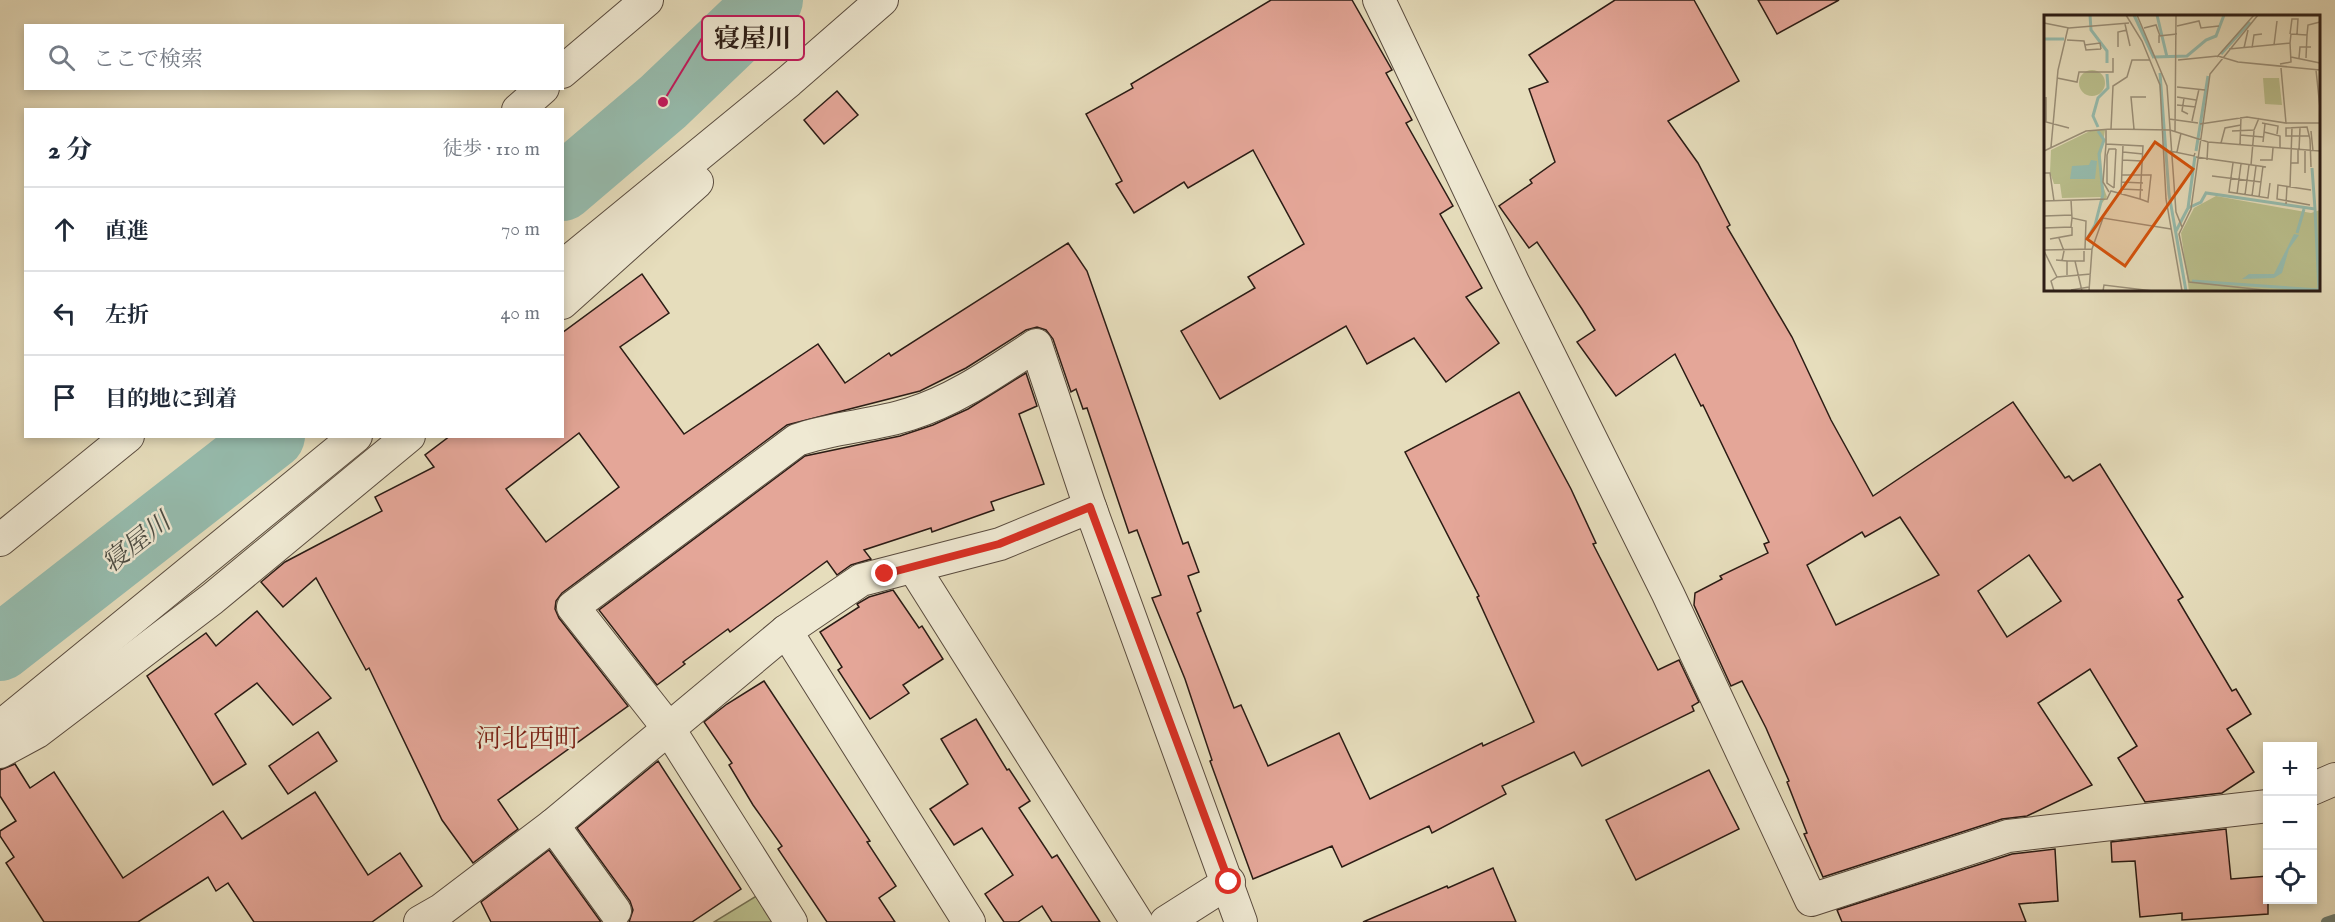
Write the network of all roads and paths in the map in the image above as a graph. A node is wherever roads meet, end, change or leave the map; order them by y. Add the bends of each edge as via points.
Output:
1 (647, 0) edge
2 (882, 0) edge
3 (1379, 0) edge
4 (564, 70) edge
5 (541, 90) edge
6 (520, 108) edge
7 (741, 120) junction
8 (564, 265) edge
9 (564, 301) edge
10 (126, 438) edge
11 (354, 438) edge
12 (407, 438) edge
13 (1092, 513) junction
14 (0, 540) edge
15 (914, 567) junction
16 (786, 631) junction
17 (0, 727) edge
18 (669, 729) junction
19 (0, 752) edge
20 (2335, 779) edge
21 (2317, 787) edge
22 (2263, 807) edge
23 (554, 825) junction
24 (1229, 882) junction
25 (615, 911) dead end
26 (436, 918) edge
27 (791, 922) edge
28 (969, 922) edge
29 (1137, 922) edge
30 (1166, 922) edge
31 (1241, 922) edge

1 - 4 street
2 - 7 street
3 - 22 street via 1668,594 1811,900 2008,837
5 - 6 street
7 - 8 street
7 - 9 street via 697,182
10 - 14 street
11 - 17 street
12 - 19 street via 212,599 37,732
13 - 15 street via 1090,507 999,544
13 - 18 street via 1036,345 934,406 797,440 573,607
13 - 24 street
15 - 16 street via 861,580
15 - 29 street
16 - 18 street
16 - 28 street
18 - 23 street
18 - 27 street
20 - 21 street
23 - 25 street
23 - 26 street
24 - 30 street
24 - 31 street

